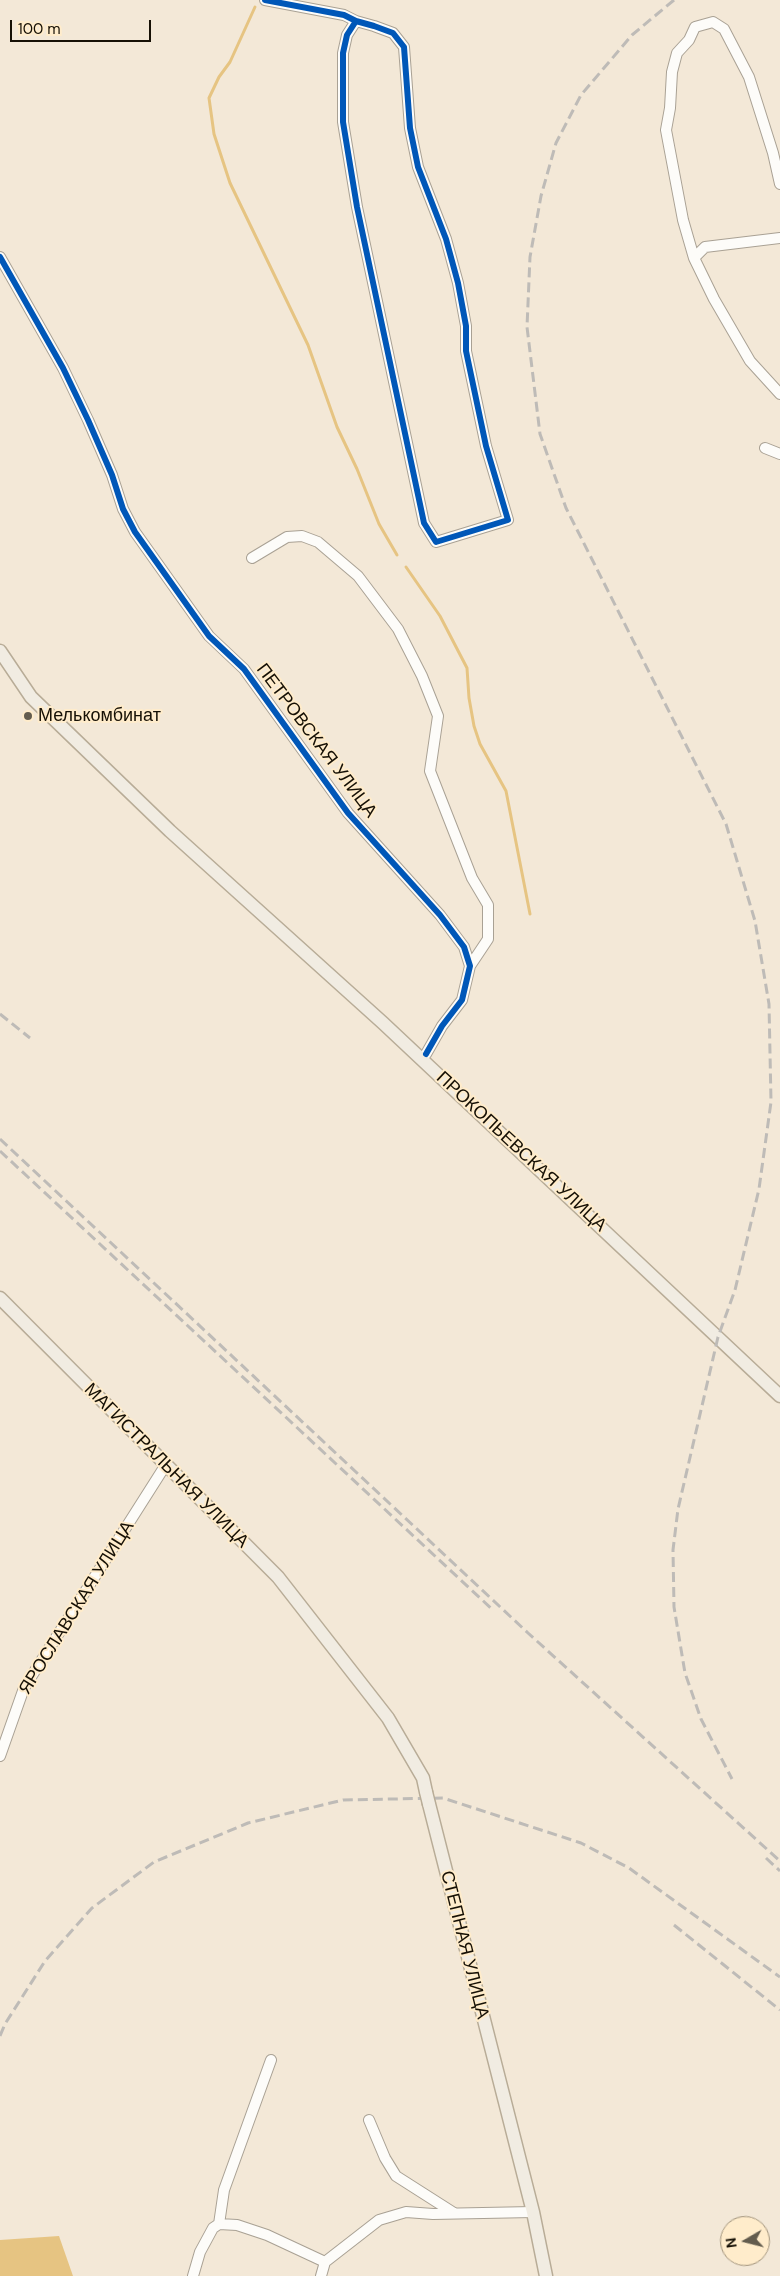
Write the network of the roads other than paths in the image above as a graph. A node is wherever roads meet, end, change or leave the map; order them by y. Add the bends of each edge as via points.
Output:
1 (265, 0) edge
2 (356, 21) junction
3 (780, 184) edge
4 (780, 238) edge
5 (0, 257) edge
6 (694, 258) junction
7 (780, 394) edge
8 (765, 448) dead end
9 (780, 454) edge
10 (252, 558) dead end
11 (0, 651) edge
12 (470, 966) junction
13 (426, 1054) dead end
14 (0, 1298) edge
15 (780, 1396) edge
16 (165, 1466) junction
17 (326, 1639) joint
18 (0, 1756) edge
19 (271, 2060) dead end
20 (369, 2120) dead end
21 (533, 2212) junction
22 (455, 2214) junction
23 (219, 2224) junction
24 (325, 2262) junction
25 (192, 2276) edge
26 (321, 2276) edge
27 (546, 2276) edge

1 - 2 street via 344,15
2 - 2 street via 394,33 404,48 410,128 418,167 446,239 458,283 466,326 466,351 486,446 508,520 436,542 424,523 357,207 343,122 344,53 347,35
3 - 6 street via 774,153 749,77 724,30 713,22 695,27 677,53 666,130 683,220
4 - 6 street via 705,247
5 - 12 street, ПЕТРОВСКАЯ УЛИЦА via 63,368 134,532 209,636 244,670 348,813 440,915 464,947
6 - 7 street via 750,361
8 - 9 street
10 - 12 street via 287,536 302,536 318,542 358,576 398,629 438,716 430,771 472,878 488,905 488,939
11 - 15 main road, ПРОКОПЬЕВСКАЯ УЛИЦА via 31,697 170,831 383,1023
12 - 13 street via 462,1000
14 - 16 main road, МАГИСТРАЛЬНАЯ УЛИЦА
16 - 17 main road, МАГИСТРАЛЬНАЯ УЛИЦА via 278,1577
16 - 18 street, ЯРОСЛАВСКАЯ УЛИЦА via 24,1688
17 - 21 main road, СТЕПНАЯ УЛИЦА via 388,1718 423,1778
19 - 23 street via 224,2190
20 - 22 street via 396,2176
21 - 22 street
21 - 27 main road, СТЕПНАЯ УЛИЦА
22 - 24 street via 406,2212 379,2220
23 - 24 street via 237,2225 267,2234
23 - 25 street via 212,2228
24 - 26 street

